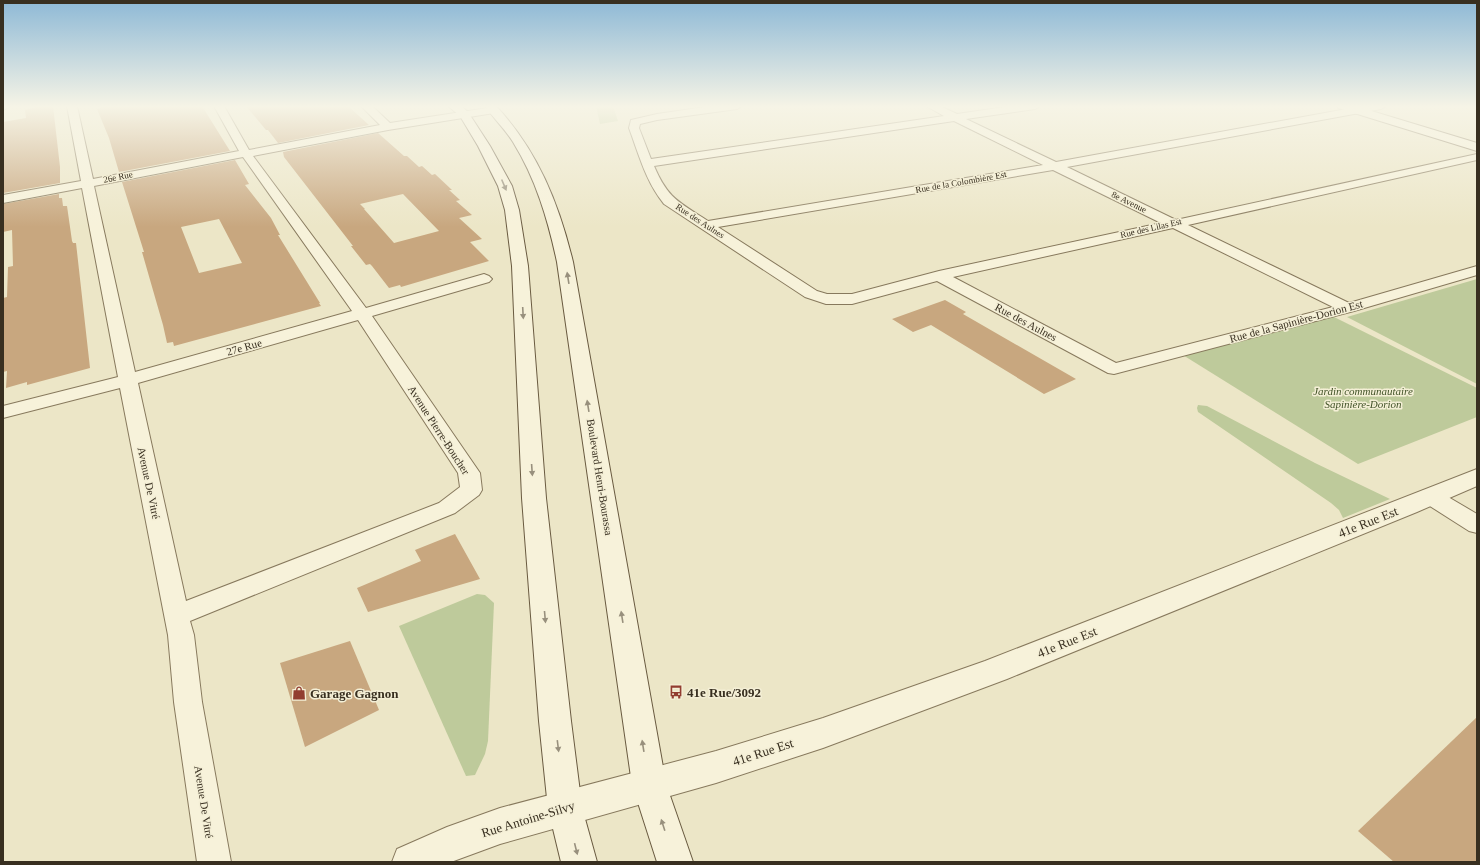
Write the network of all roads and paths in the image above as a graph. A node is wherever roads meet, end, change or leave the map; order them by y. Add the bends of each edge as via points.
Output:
1 (80, 146) edge
2 (242, 146) edge
3 (286, 146) edge
4 (484, 146) edge
5 (523, 146) edge
6 (641, 146) edge
7 (761, 146) edge
8 (1014, 146) edge
9 (1163, 146) edge
10 (246, 154) junction
11 (1477, 157) edge
12 (648, 163) junction
13 (1055, 166) junction
14 (87, 183) junction
15 (3, 199) edge
16 (1173, 223) junction
17 (706, 225) junction
18 (1477, 270) edge
19 (939, 276) junction
20 (484, 279) dead end
21 (826, 299) joint
22 (1348, 308) junction
23 (362, 314) junction
24 (1114, 369) joint
25 (128, 380) junction
26 (3, 412) edge
27 (1477, 477) edge
28 (1430, 496) junction
29 (1477, 525) edge
30 (176, 616) junction
31 (649, 784) junction
32 (565, 808) junction
33 (214, 862) edge
34 (410, 862) edge
35 (579, 862) edge
36 (675, 862) edge

1 - 14 street, Avenue De Vitré
2 - 10 street, Avenue Pierre-Boucher
3 - 10 street, 26e Rue
4 -> 32 main road via 504,186 512,210 518,243 534,498
31 -> 5 main road, Boulevard Henri-Bourassa via 565,262 552,209
6 - 12 street, Rue des Aulnes
7 - 12 street
8 - 13 street, 8e Avenue
9 - 13 street, Rue de la Colombière Est
10 - 14 street, 26e Rue
10 - 23 street, Avenue Pierre-Boucher
11 - 16 street, Rue des Lilas Est
12 - 17 street, Rue des Aulnes via 663,195
13 - 16 street, 8e Avenue
13 - 17 street, Rue de la Colombière Est
14 - 15 street, 26e Rue
14 - 25 street, Avenue De Vitré
16 - 19 street, Rue des Lilas Est
16 - 22 street, 8e Avenue
17 - 21 street, Rue des Aulnes via 811,294
18 - 22 street, Rue de la Sapinière-Dorion Est
19 - 21 street, Rue des Lilas Est via 852,299
19 - 24 street, Rue des Aulnes
20 - 23 street, 27e Rue
22 - 24 street, Rue de la Sapinière-Dorion Est
23 - 25 street, 27e Rue
23 - 30 street, Avenue Pierre-Boucher via 469,473 471,490 447,508
25 - 26 street, 27e Rue
25 - 30 street, Avenue De Vitré
27 - 28 main road, 41e Rue Est
28 - 29 street
28 - 31 main road, 41e Rue Est via 996,670 823,732 716,767
30 - 33 street, Avenue De Vitré via 181,635 188,702
31 - 32 main road, Rue Antoine-Silvy
36 -> 31 main road, Boulevard Henri-Bourassa
32 - 34 main road, Rue Antoine-Silvy via 500,826 447,845
32 -> 35 main road

